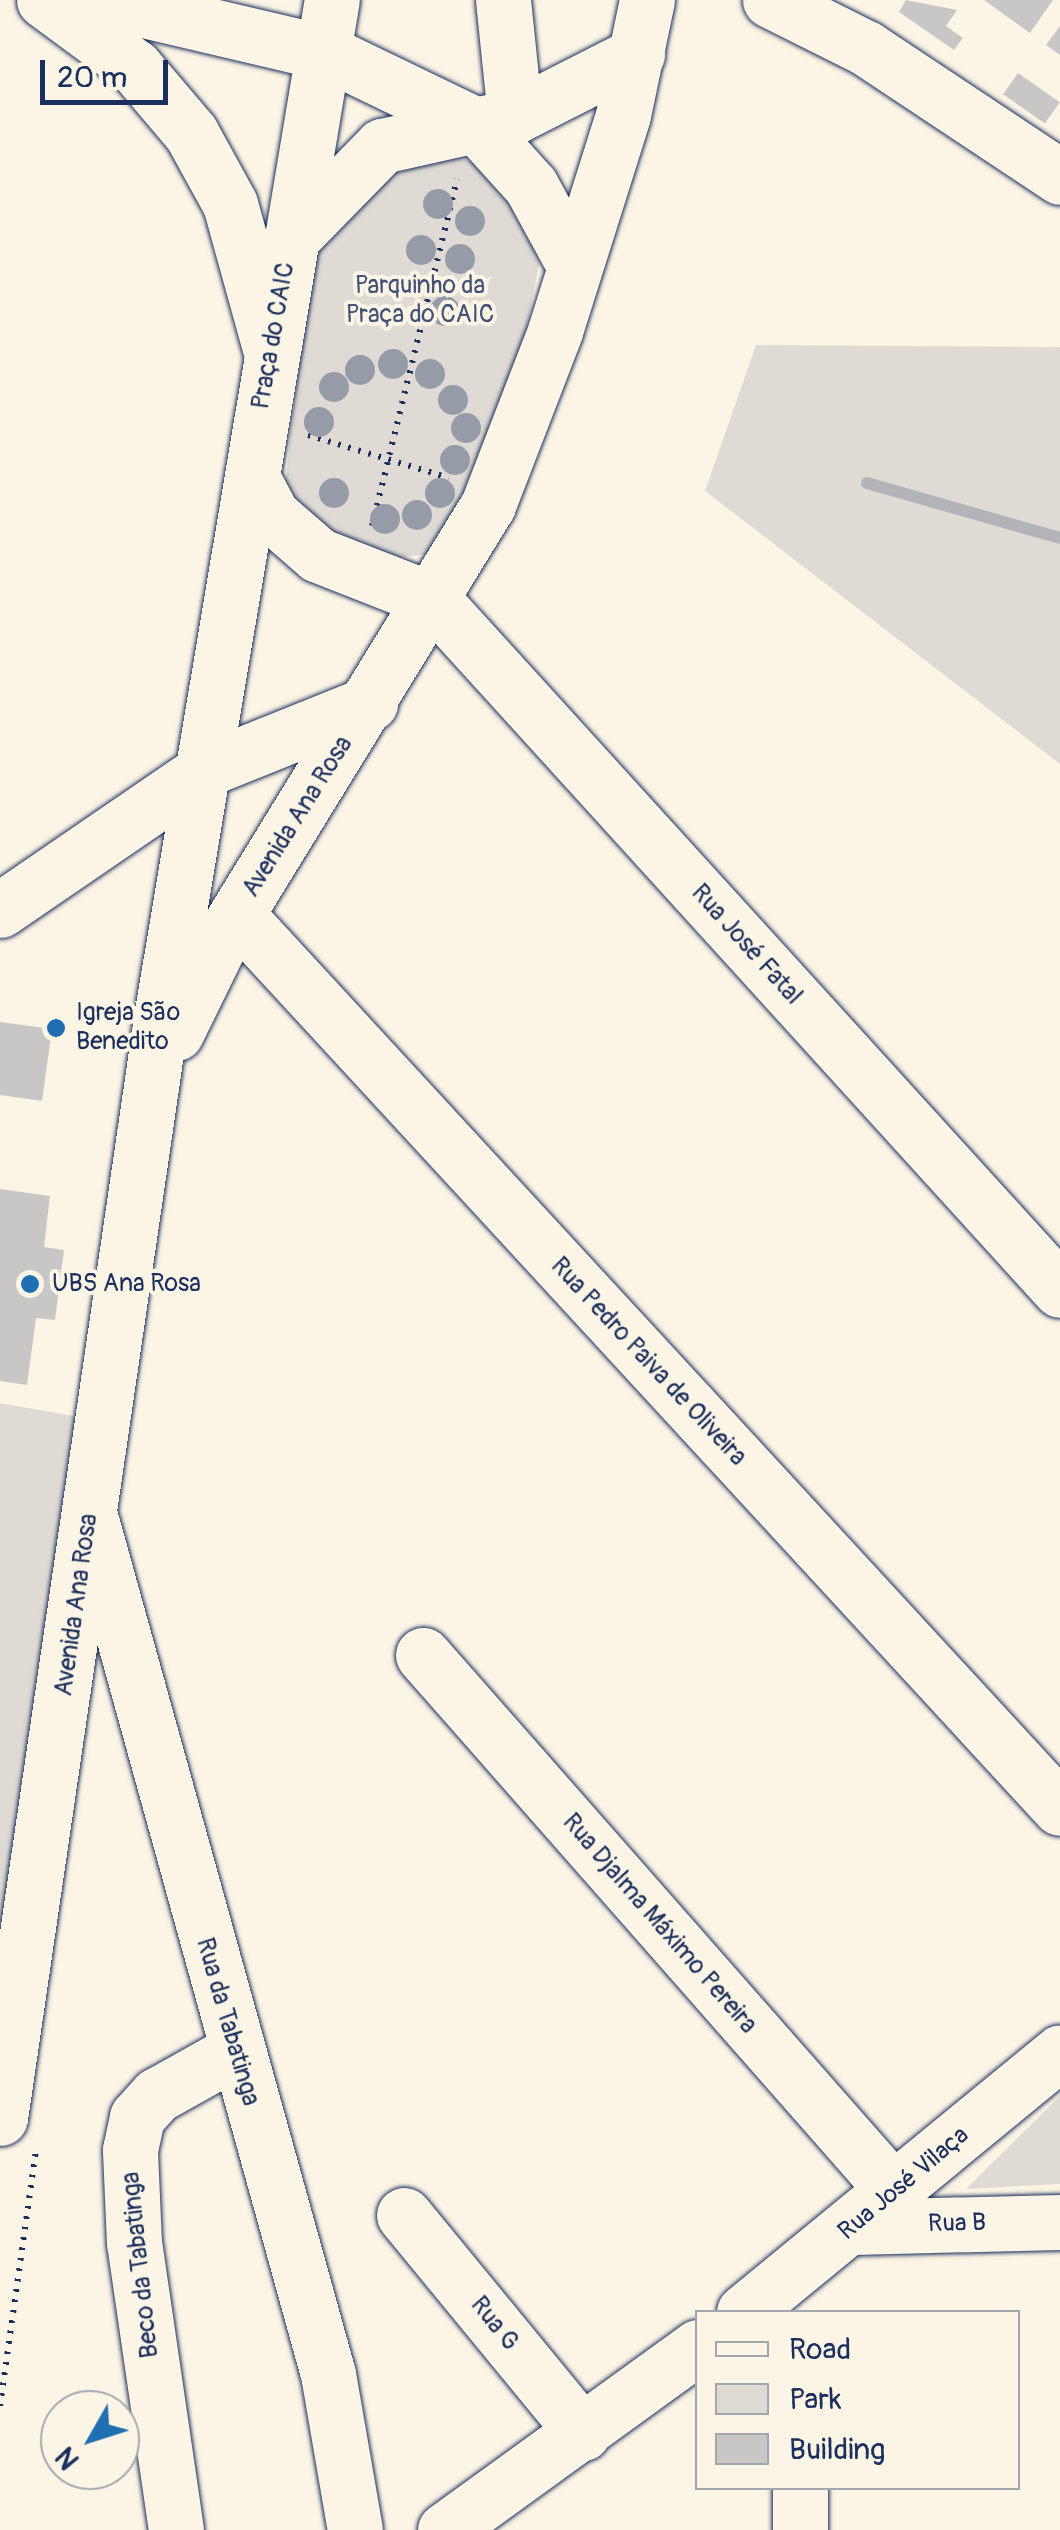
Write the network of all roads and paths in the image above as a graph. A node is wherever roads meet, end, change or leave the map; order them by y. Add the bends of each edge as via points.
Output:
1 (44, 0) edge
2 (100, 0) edge
3 (332, 0) edge
4 (502, 0) edge
5 (647, 0) edge
6 (770, 0) edge
7 (161, 7) edge
8 (328, 53) junction
9 (637, 54) junction
10 (496, 121) junction
11 (1060, 177) edge
12 (292, 238) junction
13 (574, 265) junction
14 (271, 352) junction
15 (291, 430) dead end
16 (388, 459) junction
17 (254, 481) junction
18 (493, 492) junction
19 (359, 575) junction
20 (433, 600) junction
21 (370, 703) junction
22 (206, 769) junction
23 (0, 910) edge
24 (237, 915) junction
25 (150, 1091) junction
26 (1060, 1290) edge
27 (90, 1516) junction
28 (423, 1654) dead end
29 (1060, 1808) edge
30 (234, 2052) junction
31 (1060, 2052) edge
32 (0, 2118) edge
33 (896, 2194) junction
34 (404, 2216) dead end
35 (1060, 2222) edge
36 (853, 2226) junction
37 (800, 2292) edge
38 (750, 2310) edge
39 (695, 2349) edge
40 (583, 2432) junction
41 (800, 2490) edge
42 (176, 2530) edge
43 (355, 2530) edge
44 (446, 2530) edge
45 (800, 2530) edge

1 - 14 street via 135,67 191,134 230,204
2 - 7 street
3 - 8 street
4 - 10 street
5 - 9 street
6 - 11 street via 866,48
7 - 8 street
8 - 10 street
8 - 12 street
9 - 10 street, Praça do CAIC
9 - 13 street
10 - 12 street, Praça do CAIC via 382,146
10 - 13 street
10 - 16 path
12 - 14 street, Praça do CAIC
13 - 18 street
14 - 17 street, Praça do CAIC
15 - 16 path
16 - 18 path
16 - 19 path
17 - 19 street via 296,539
17 - 22 street, Avenida Ana Rosa
18 - 20 street, Avenida Ana Rosa
19 - 20 street
20 - 21 street, Avenida Ana Rosa
20 - 26 street, Rua José Fatal
21 - 22 street
21 - 24 street, Avenida Ana Rosa
22 - 23 street
22 - 25 street, Avenida Ana Rosa
24 - 25 street, Avenida Ana Rosa
24 - 29 street, Rua Pedro Paiva de Oliveira
25 - 27 street, Avenida Ana Rosa
27 - 30 street, Rua da Tabatinga
27 - 32 street, Avenida Ana Rosa
28 - 33 street, Rua Djalma Máximo Pereira
30 - 42 street, Beco da Tabatinga via 157,2095 137,2117 130,2150 134,2243
30 - 43 street, Rua da Tabatinga via 328,2374
31 - 33 street, Rua José Vilaça
33 - 36 street, Rua José Vilaça
34 - 40 street, Rua G
35 - 36 street, Rua B
36 - 37 street, Rua José Vilaça
37 - 38 street, Rua José Vilaça
39 - 40 street
40 - 44 street
41 - 45 street

